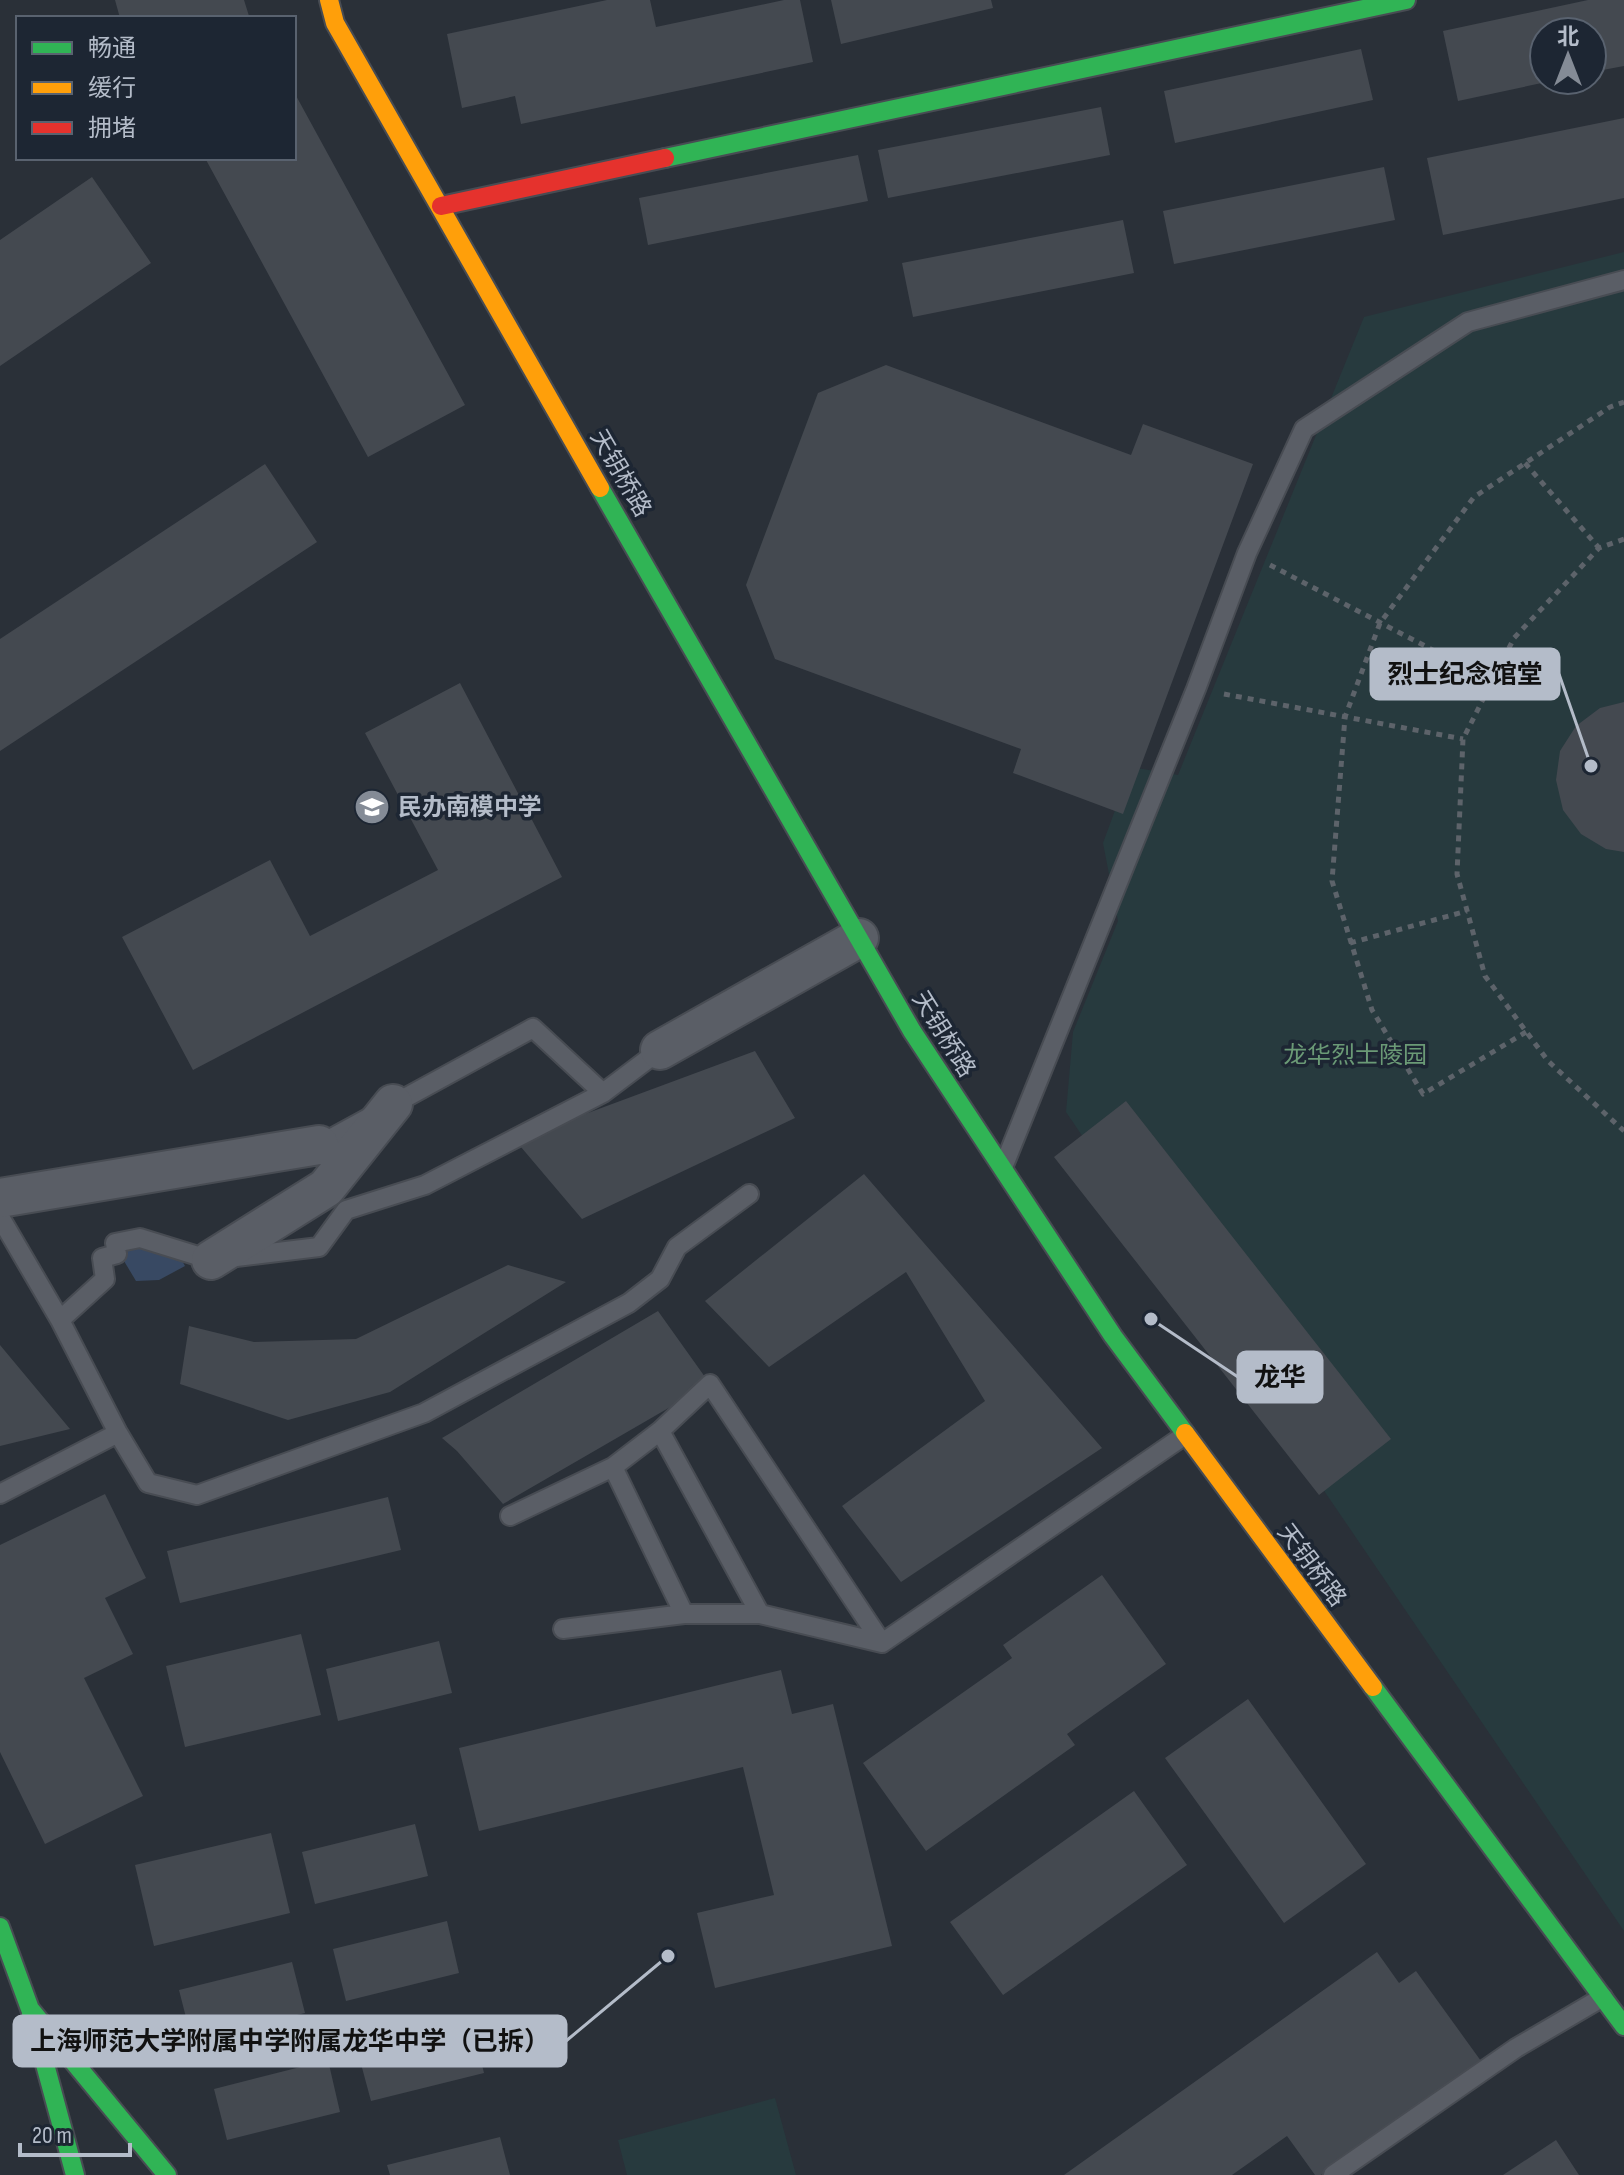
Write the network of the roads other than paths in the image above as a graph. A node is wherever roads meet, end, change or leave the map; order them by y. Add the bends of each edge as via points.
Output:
1 (329, 0) edge
2 (1406, 0) edge
3 (441, 206) junction
4 (1624, 280) edge
5 (859, 938) junction
6 (660, 1050) joint
7 (603, 1093) junction
8 (393, 1104) junction
9 (319, 1145) joint
10 (1003, 1168) junction
11 (749, 1194) dead end
12 (0, 1198) edge
13 (0, 1217) edge
14 (211, 1260) junction
15 (60, 1320) junction
16 (660, 1431) junction
17 (118, 1433) junction
18 (1185, 1435) junction
19 (613, 1467) junction
20 (0, 1494) edge
21 (510, 1516) dead end
22 (684, 1614) junction
23 (760, 1614) junction
24 (563, 1629) dead end
25 (882, 1643) junction
26 (0, 1927) edge
27 (1603, 1997) junction
28 (30, 2009) junction
29 (1624, 2026) edge
30 (75, 2175) edge
31 (167, 2175) edge
32 (1333, 2175) edge

1 - 3 street, 天钥桥路 via 335,23
2 - 3 street
3 - 5 street, 天钥桥路
4 - 10 lane via 1468,322 1304,429 1247,553
5 - 6 street
5 - 10 street, 天钥桥路 via 912,1031
6 - 7 lane
7 - 8 lane via 533,1028
7 - 14 lane via 425,1185 346,1210 319,1247
8 - 9 lane
8 - 14 street via 326,1188
9 - 12 street
10 - 18 street, 天钥桥路
11 - 17 lane via 677,1247 660,1279 629,1303 424,1413 197,1495 148,1483
13 - 15 lane
14 - 15 lane via 140,1238 115,1243 117,1254 102,1258 105,1279
15 - 17 lane
16 - 19 lane
16 - 23 lane
16 - 25 lane via 710,1384
17 - 20 lane
18 - 25 lane
18 - 27 street, 天钥桥路
19 - 21 lane
19 - 22 lane
22 - 23 lane
22 - 24 lane
23 - 25 lane
26 - 28 street
27 - 29 street, 天钥桥路
27 - 32 lane via 1516,2048
28 - 30 street
28 - 31 street

